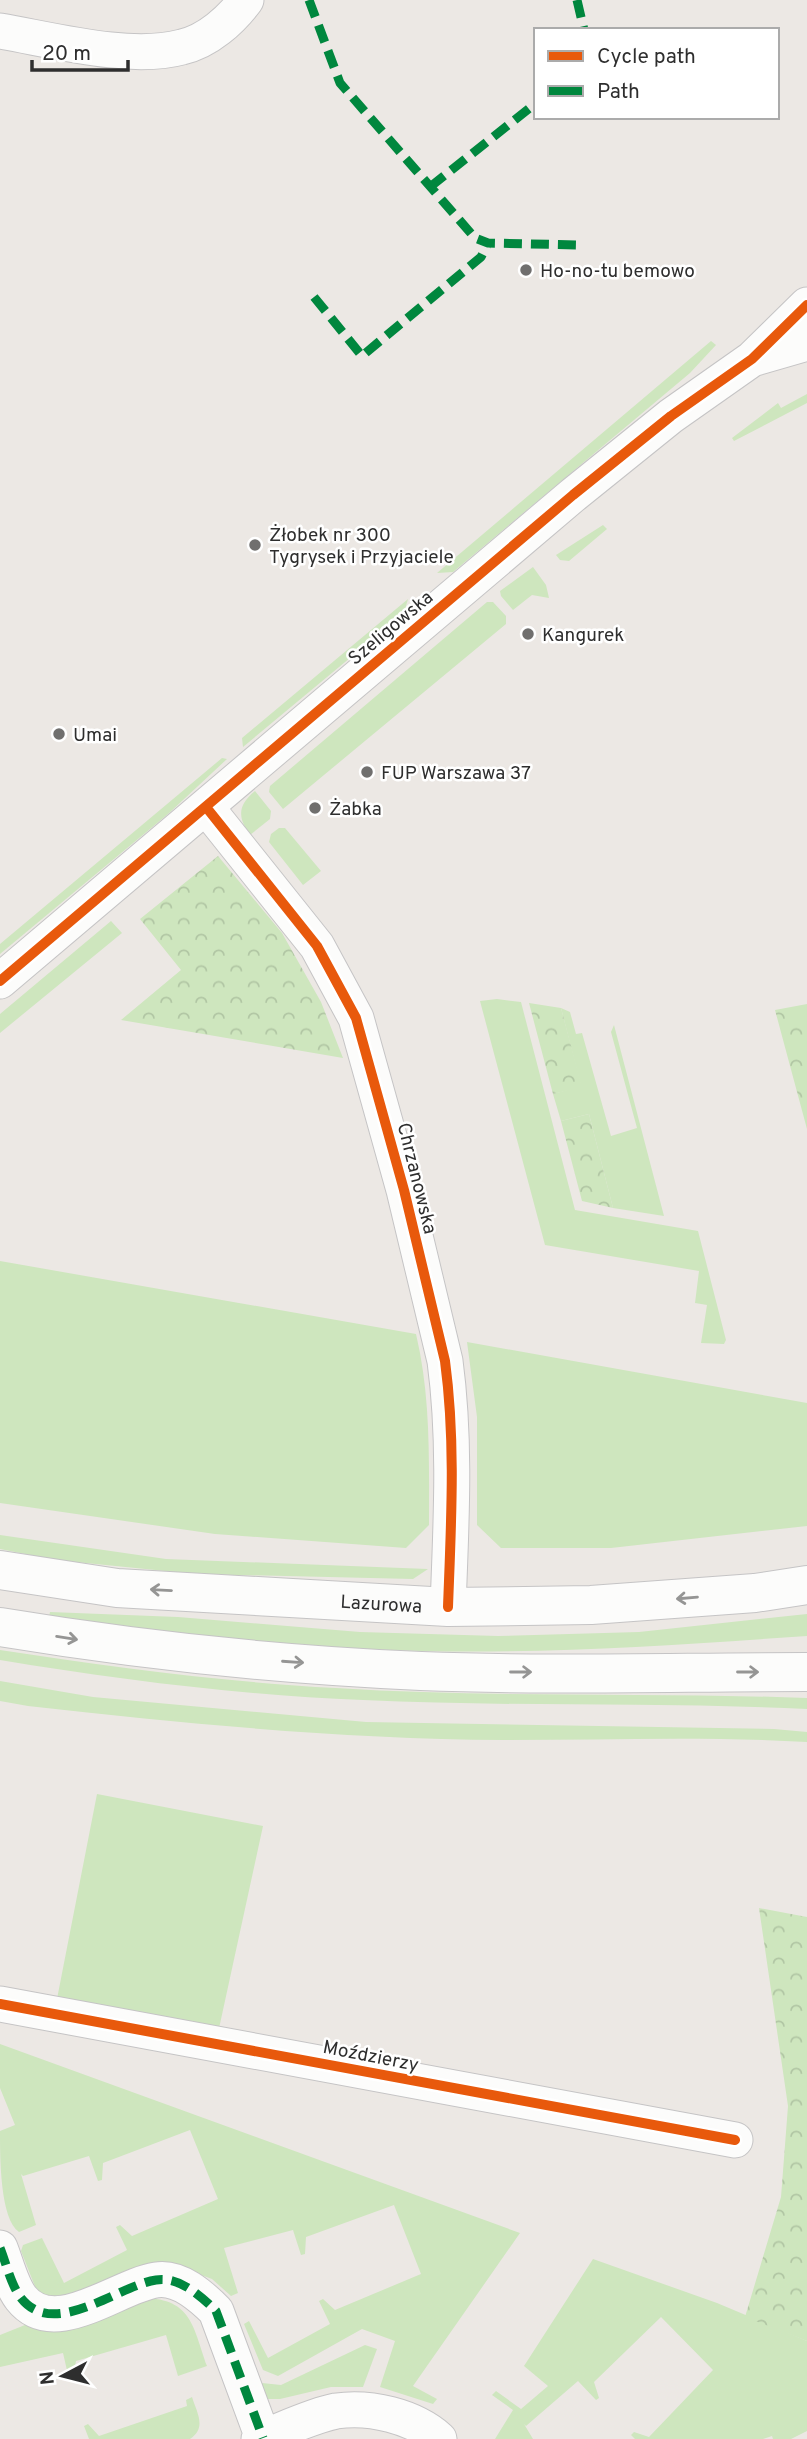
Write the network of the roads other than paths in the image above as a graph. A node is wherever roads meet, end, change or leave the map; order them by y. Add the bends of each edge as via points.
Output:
1 (246, 0) edge
2 (0, 31) edge
3 (807, 305) edge
4 (807, 343) edge
5 (752, 359) junction
6 (206, 807) junction
7 (0, 981) edge
8 (0, 1570) edge
9 (807, 1585) edge
10 (448, 1607) junction
11 (0, 1627) edge
12 (807, 1672) edge
13 (0, 2004) edge
14 (735, 2140) dead end
15 (0, 2248) edge
16 (261, 2438) edge
17 (439, 2439) edge

1 - 2 street via 223,25 183,47 152,51
3 - 5 street, Szeligowska
4 - 5 street, Szeligowska
5 - 6 street, Szeligowska via 671,416 573,495
6 - 7 street, Szeligowska
6 - 10 street, Chrzanowska via 317,946 356,1018 445,1361 452,1486
10 -> 8 main road, Lazurowa via 117,1588
9 -> 10 main road, Lazurowa via 591,1605
11 -> 12 main road via 111,1644 420,1671
13 - 14 street, Moździerzy
15 - 16 street via 21,2298 45,2314 71,2312 156,2280 177,2283 201,2297 216,2311
16 - 17 street via 336,2412 366,2411 409,2421

